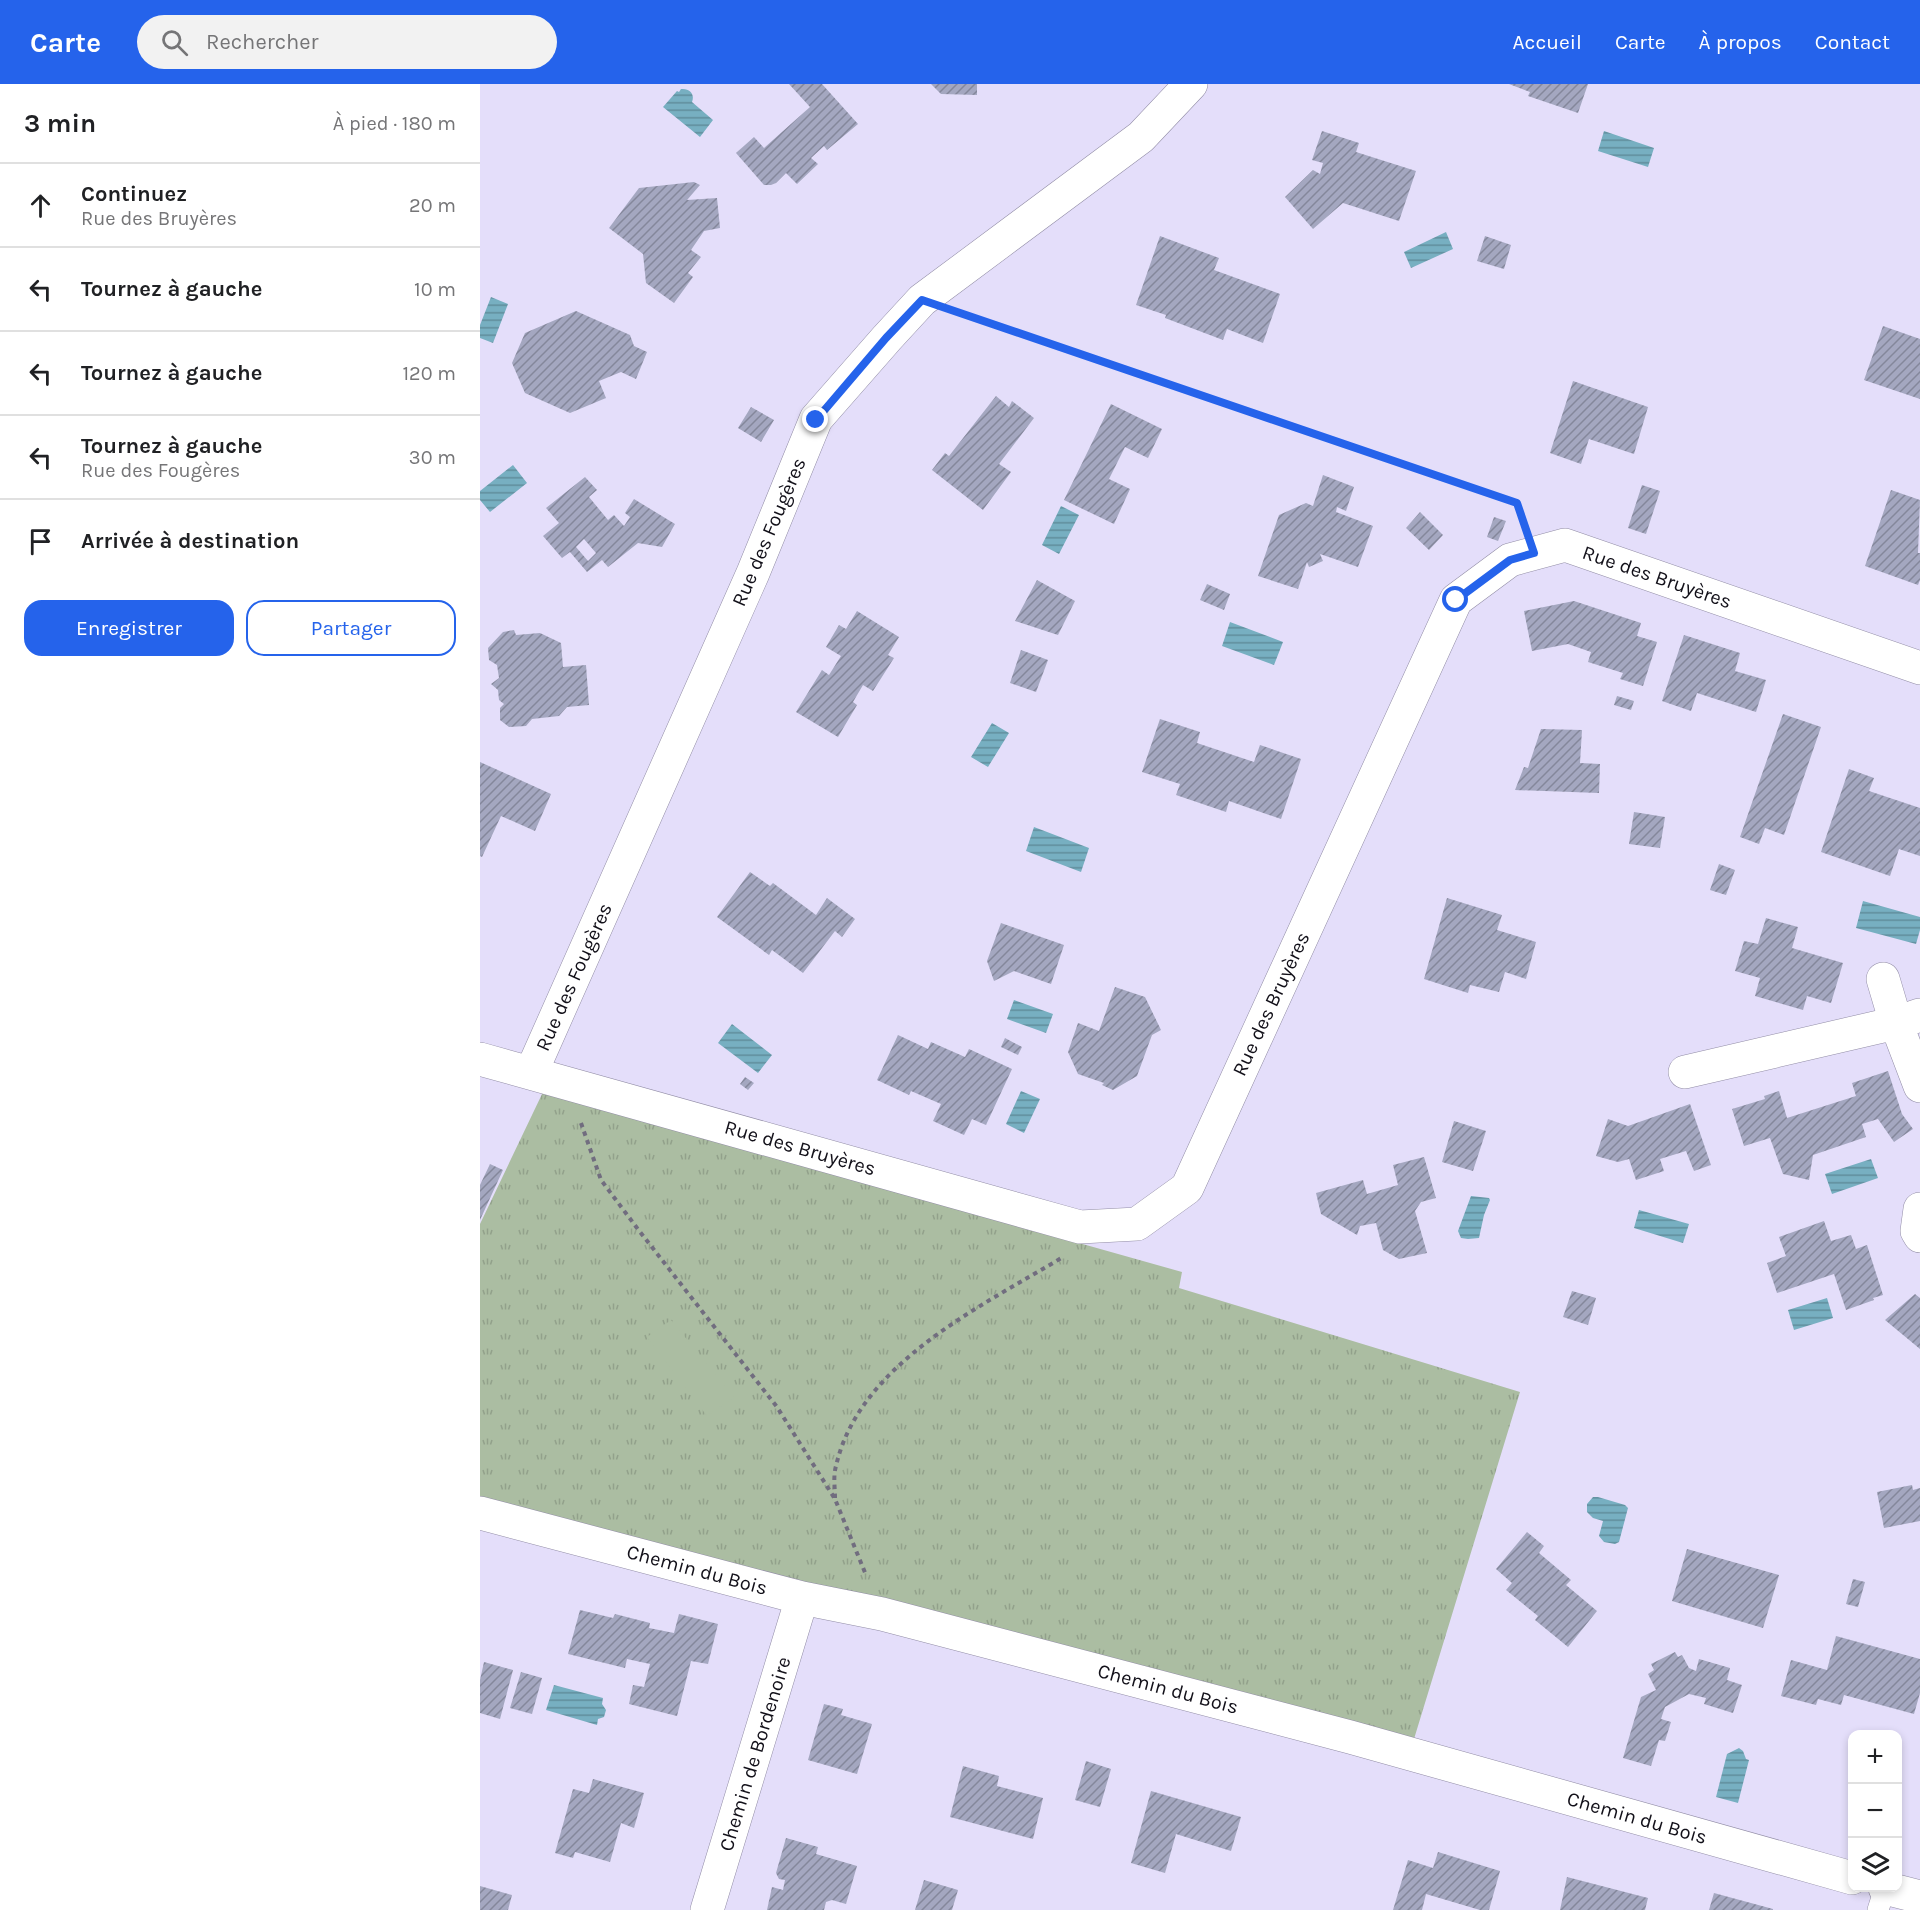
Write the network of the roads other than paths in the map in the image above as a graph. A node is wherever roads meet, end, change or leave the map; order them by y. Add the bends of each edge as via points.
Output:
1 (1191, 84) edge
2 (1920, 668) edge
3 (1883, 979) dead end
4 (1908, 1019) edge
5 (480, 1059) edge
6 (1685, 1072) dead end
7 (531, 1073) junction
8 (1920, 1086) edge
9 (1920, 1209) edge
10 (1920, 1236) edge
11 (480, 1513) edge
12 (802, 1598) junction
13 (1848, 1877) edge
14 (1883, 1892) edge
15 (1902, 1892) edge
16 (1920, 1897) edge
17 (707, 1910) edge
18 (1878, 1910) edge

1 - 7 street, Rue des Fougères via 1141,137 922,300 816,420 753,573
2 - 7 street, Rue des Bruyères via 1565,545 1510,560 1456,600 1187,1188 1137,1224 1080,1227
3 - 4 street
4 - 6 street
4 - 8 street
5 - 7 street, Rue des Bruyères
9 - 10 street
11 - 12 street, Chemin du Bois
12 - 13 street, Chemin du Bois via 882,1614 1350,1737
12 - 17 street, Chemin de Bordenoire
14 - 18 lane
15 - 16 street

